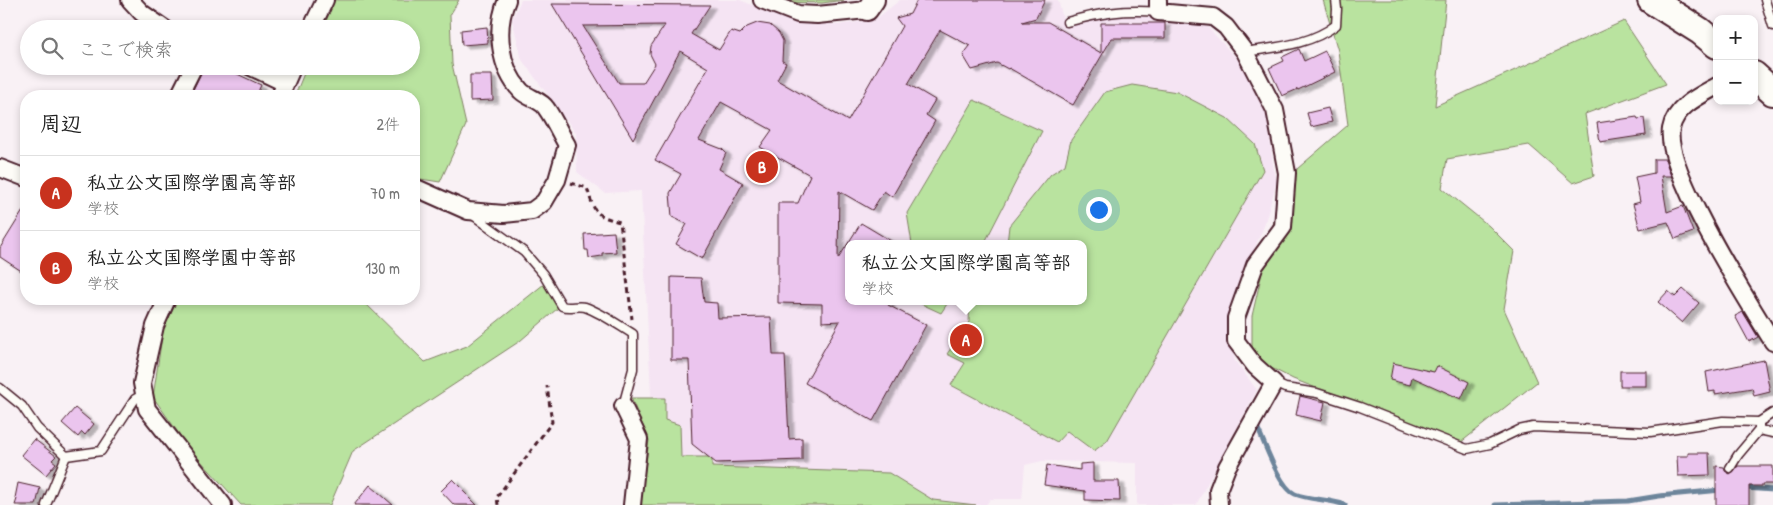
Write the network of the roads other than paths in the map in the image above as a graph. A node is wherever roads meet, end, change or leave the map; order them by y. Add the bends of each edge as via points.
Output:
1 (130, 0) edge
2 (325, 0) edge
3 (507, 0) edge
4 (762, 0) edge
5 (1336, 0) edge
6 (1651, 0) edge
7 (1765, 0) edge
8 (871, 5) edge
9 (1158, 6) edge
10 (1771, 14) edge
11 (152, 20) edge
12 (316, 20) edge
13 (1067, 22) dead end
14 (1773, 26) edge
15 (1713, 41) edge
16 (1245, 52) junction
17 (190, 75) edge
18 (262, 75) edge
19 (289, 75) edge
20 (1758, 79) edge
21 (1713, 88) edge
22 (182, 90) edge
23 (283, 90) edge
24 (1773, 92) edge
25 (0, 168) edge
26 (20, 176) edge
27 (420, 190) edge
28 (468, 211) junction
29 (164, 305) edge
30 (1773, 342) edge
31 (1274, 383) junction
32 (0, 388) edge
33 (144, 394) junction
34 (623, 406) joint
35 (1773, 414) edge
36 (1759, 426) junction
37 (1773, 433) edge
38 (66, 456) junction
39 (1730, 468) dead end
40 (46, 505) edge
41 (223, 505) edge
42 (632, 505) edge
43 (1219, 505) edge

1 - 11 street
2 - 12 street
3 - 28 street via 500,38 506,69 522,92 545,106 567,146 557,180 544,202 532,211 504,214
4 - 8 street via 798,14 817,15
5 - 16 lane via 1336,25 1326,33 1302,42
6 - 15 main road
7 - 10 lane
9 - 13 lane via 1099,13
9 - 16 street via 1213,17 1226,26
10 - 14 lane
16 - 31 street via 1276,110 1287,173 1284,227 1255,265 1236,318 1236,340 1255,366
17 - 22 street
18 - 23 street
19 - 23 street
20 - 24 main road
21 - 30 street via 1693,99 1676,116 1671,130 1671,146 1686,188
25 - 26 street
27 - 28 street
28 - 34 lane via 524,252 543,274 562,306 585,307 633,334 633,369
29 - 33 street via 155,326 142,383
31 - 36 lane via 1360,407 1467,449 1490,444 1533,427 1650,432 1723,421
31 - 43 street via 1227,467 1218,490
32 - 38 lane via 22,406 37,428
33 - 38 lane via 134,399 101,451
33 - 41 street via 147,409
34 - 42 street via 639,439
35 - 36 lane
36 - 37 lane
36 - 39 lane
38 - 40 lane

